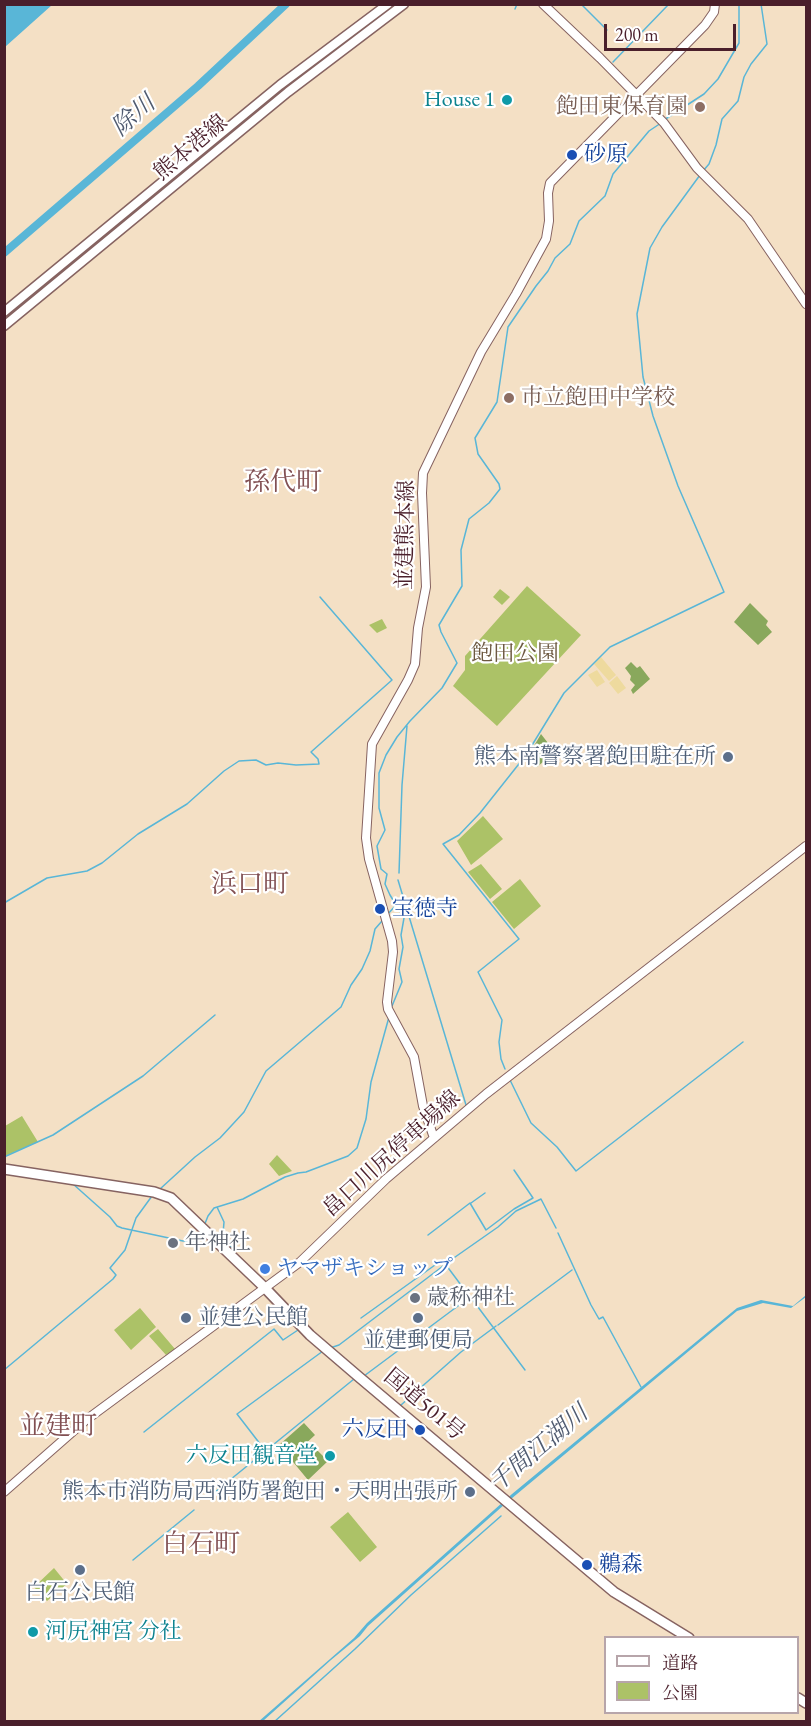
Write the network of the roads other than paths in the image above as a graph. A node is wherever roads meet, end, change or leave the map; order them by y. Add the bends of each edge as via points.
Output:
1 (388, 4) edge
2 (404, 4) edge
3 (543, 4) edge
4 (715, 4) edge
5 (372, 16) junction
6 (380, 23) junction
7 (280, 85) junction
8 (288, 92) junction
9 (637, 94) junction
10 (162, 181) junction
11 (169, 190) junction
12 (48, 276) junction
13 (55, 285) junction
14 (807, 304) edge
15 (4, 312) edge
16 (4, 326) edge
17 (807, 846) edge
18 (434, 1138) junction
19 (4, 1169) edge
20 (264, 1287) junction
21 (4, 1492) edge
22 (686, 1636) edge

1 - 5 main road, 熊本港線
2 - 6 main road, 熊本港線
3 - 9 main road
4 - 9 main road, 並建熊本線 via 710,19
5 - 6 main road
5 - 7 main road, 熊本港線
6 - 8 main road, 熊本港線
7 - 8 main road
7 - 10 main road, 熊本港線
8 - 11 main road, 熊本港線
9 - 14 main road via 702,173 748,219
9 - 18 main road, 並建熊本線 via 550,183 546,239 481,352 423,473 426,587 415,663 372,744 366,838 393,944 388,1010 414,1057 423,1106
10 - 11 main road
10 - 12 main road, 熊本港線
11 - 13 main road, 熊本港線
12 - 13 main road
12 - 15 main road, 熊本港線
13 - 16 main road, 熊本港線
17 - 18 main road, 畠口川尻停車場線
18 - 20 main road, 畠口川尻停車場線 via 316,1248
19 - 20 highway, 国道501号 via 165,1195
20 - 21 main road, 畠口川尻停車場線 via 86,1420
20 - 22 highway, 国道501号 via 324,1348 614,1592

